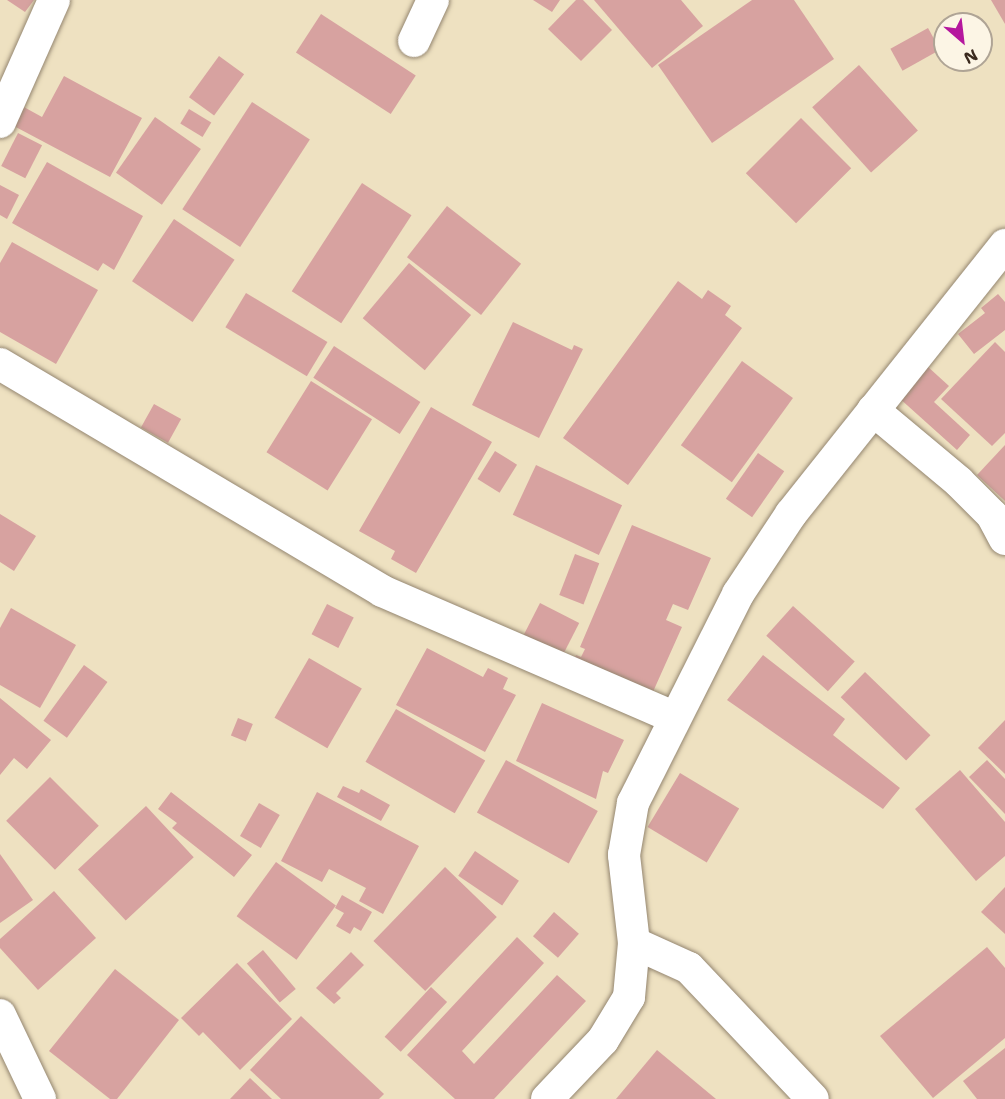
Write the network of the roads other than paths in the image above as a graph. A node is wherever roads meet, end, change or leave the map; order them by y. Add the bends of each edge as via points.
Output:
1 (54, 0) edge
2 (433, 0) edge
3 (414, 41) dead end
4 (0, 122) edge
5 (1005, 245) edge
6 (0, 364) edge
7 (873, 410) junction
8 (1005, 540) edge
9 (675, 718) junction
10 (634, 943) junction
11 (0, 1015) edge
12 (40, 1099) edge
13 (547, 1099) edge
14 (813, 1099) edge

1 - 4 street
2 - 3 street
5 - 7 street
6 - 9 street via 382,591
7 - 8 street via 959,482 992,515
7 - 9 street via 791,514 738,594
9 - 10 street via 633,802 624,855
10 - 13 street via 629,997 603,1040
10 - 14 street via 689,968
11 - 12 street

